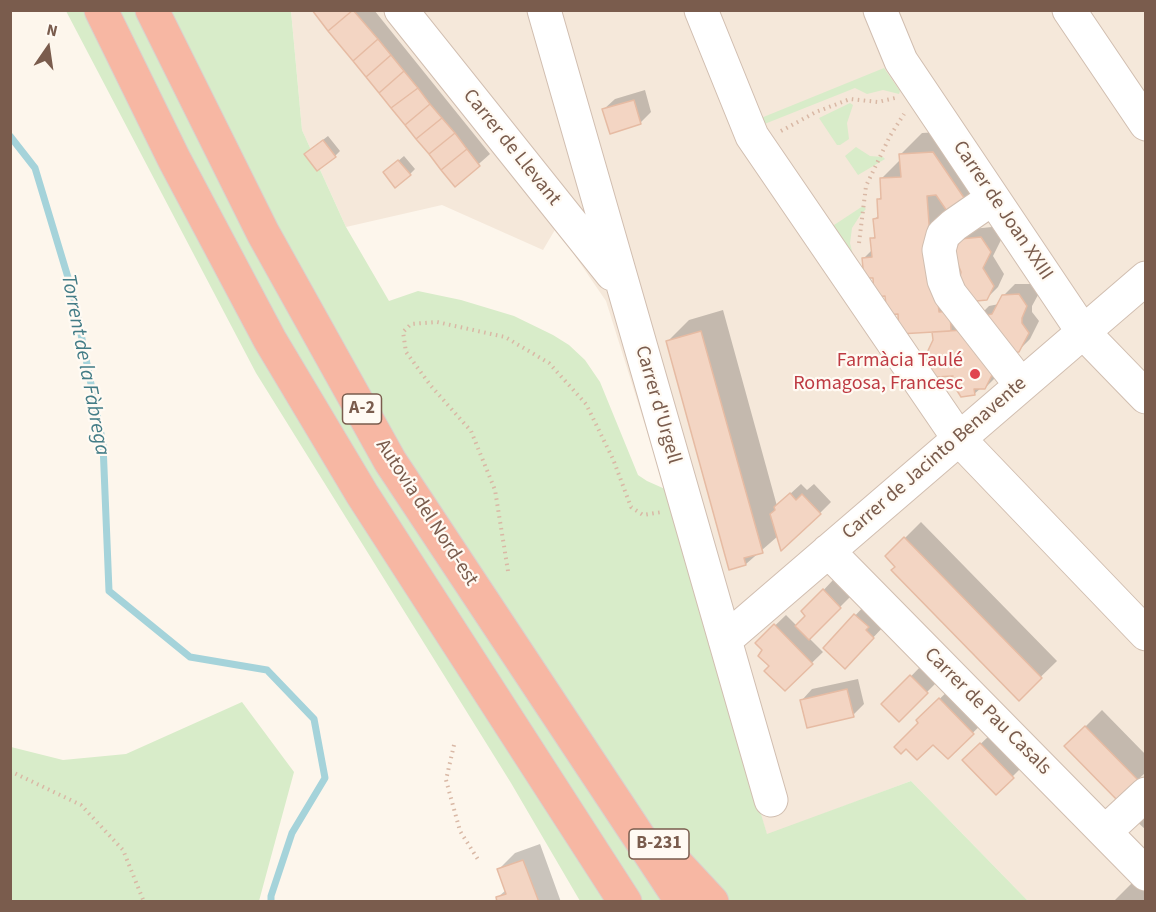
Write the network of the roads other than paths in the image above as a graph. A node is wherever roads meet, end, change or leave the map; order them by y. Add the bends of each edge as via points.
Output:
1 (101, 10) edge
2 (152, 10) edge
3 (401, 10) edge
4 (544, 10) edge
5 (701, 10) edge
6 (880, 10) edge
7 (1069, 10) edge
8 (1146, 124) edge
9 (993, 198) junction
10 (1146, 279) edge
11 (621, 286) junction
12 (1083, 332) junction
13 (1021, 385) junction
14 (1146, 397) edge
15 (959, 439) junction
16 (828, 552) junction
17 (1146, 634) edge
18 (725, 639) junction
19 (605, 788) junction
20 (1146, 794) edge
21 (771, 800) dead end
22 (1105, 832) junction
23 (1146, 874) edge
24 (620, 896) edge
25 (682, 902) edge
26 (712, 902) edge

1 - 24 highway, A-2 via 270,340 362,494
2 - 19 highway, Autovia del Nord-est / A-2 via 263,233 390,461
3 - 11 street, Carrer de Llevant
4 - 11 street, Carrer d'Urgell
5 - 15 street via 752,136
6 - 9 street, Carrer de Joan XXIII via 901,61
7 - 8 street
9 - 12 street, Carrer de Joan XXIII
9 - 13 street via 943,235 939,250 950,294
10 - 12 street, Carrer de Jacinto Benavente
11 - 18 street, Carrer d'Urgell
12 - 13 street, Carrer de Jacinto Benavente
12 - 14 street, Carrer de Joan XXIII
13 - 15 street, Carrer de Jacinto Benavente
15 - 16 street, Carrer de Jacinto Benavente
15 - 17 street
16 - 18 street, Carrer de Jacinto Benavente
16 - 22 street, Carrer de Pau Casals
18 - 21 street, Carrer d'Urgell
19 - 25 highway, Autovia del Nord-est / A-2
19 - 26 highway, B-231
20 - 22 street
22 - 23 street, Carrer de Pau Casals

